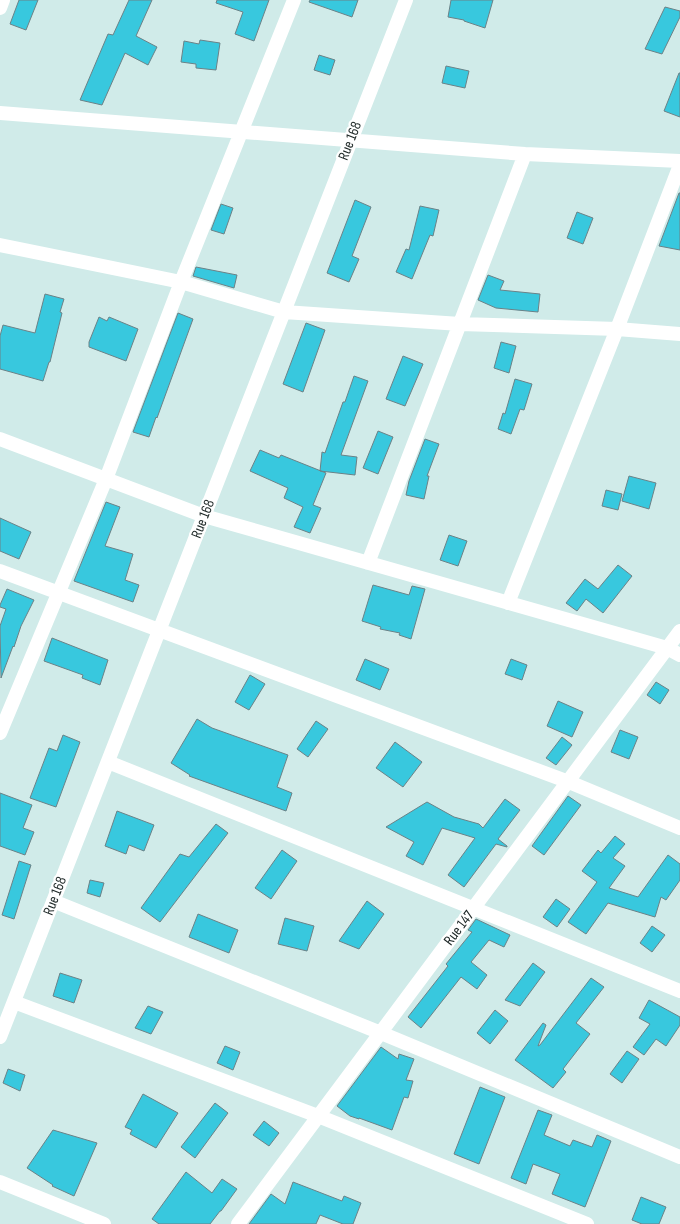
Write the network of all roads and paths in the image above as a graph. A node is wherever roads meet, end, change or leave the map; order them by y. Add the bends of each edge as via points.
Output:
1 (294, 0) edge
2 (406, 0) edge
3 (0, 113) edge
4 (240, 132) junction
5 (350, 140) junction
6 (525, 154) junction
7 (680, 161) edge
8 (680, 165) edge
9 (0, 246) edge
10 (181, 282) junction
11 (284, 312) junction
12 (460, 324) junction
13 (617, 329) junction
14 (680, 334) edge
15 (0, 439) edge
16 (106, 479) junction
17 (204, 516) junction
18 (368, 563) junction
19 (0, 571) edge
20 (58, 592) junction
21 (508, 603) junction
22 (159, 630) junction
23 (680, 631) edge
24 (667, 648) junction
25 (680, 655) edge
26 (4, 712) edge
27 (0, 733) edge
28 (108, 762) junction
29 (569, 782) junction
30 (680, 828) edge
31 (53, 901) junction
32 (474, 909) junction
33 (680, 992) edge
34 (14, 1002) junction
35 (381, 1033) junction
36 (0, 1037) edge
37 (318, 1116) junction
38 (680, 1157) edge
39 (0, 1182) edge
40 (104, 1224) edge
41 (238, 1224) edge
42 (587, 1224) edge

1 - 4 street
2 - 5 street, Rue 168
3 - 4 street
4 - 5 street
4 - 10 street
5 - 6 street
5 - 11 street, Rue 168
6 - 7 street
6 - 12 street
8 - 13 street
9 - 10 street
10 - 11 street
10 - 16 street
11 - 12 street
11 - 17 street, Rue 168
12 - 13 street
12 - 18 street
13 - 14 street
13 - 21 street
15 - 16 street
16 - 17 street
16 - 20 street
17 - 18 street
17 - 22 street, Rue 168
18 - 21 street
19 - 20 street
20 - 22 street
20 - 26 street
21 - 24 street
22 - 28 street, Rue 168
22 - 29 street
23 - 24 street, Rue 147
24 - 25 street
24 - 29 street, Rue 147
26 - 27 street
28 - 31 street, Rue 168
28 - 32 street
29 - 30 street
29 - 32 street, Rue 147
31 - 34 street, Rue 168
31 - 35 street
32 - 33 street
32 - 35 street, Rue 147
34 - 36 street, Rue 168
34 - 37 street
35 - 37 street, Rue 147
35 - 38 street
37 - 41 street, Rue 147
37 - 42 street
39 - 40 street

